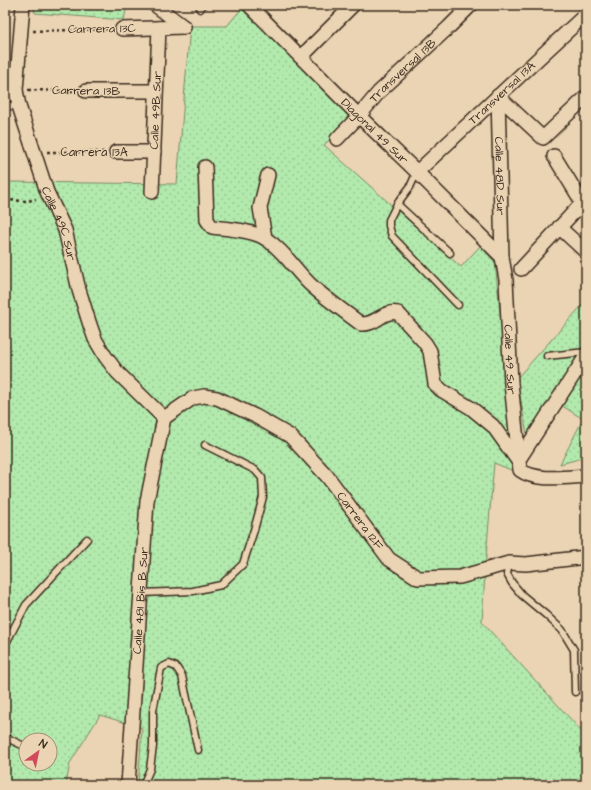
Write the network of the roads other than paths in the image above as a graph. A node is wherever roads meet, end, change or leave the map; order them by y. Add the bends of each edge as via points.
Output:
1 (22, 5) edge
2 (155, 5) edge
3 (249, 5) edge
4 (353, 5) edge
5 (471, 5) edge
6 (586, 14) edge
7 (159, 28) junction
8 (122, 29) road end
9 (301, 57) junction
10 (86, 91) road end
11 (156, 92) junction
12 (498, 96) junction
13 (586, 97) edge
14 (5, 106) edge
15 (19, 106) junction
16 (359, 116) junction
17 (337, 139) dead end
18 (116, 152) road end
19 (154, 152) junction
20 (554, 156) dead end
21 (205, 167) dead end
22 (418, 172) junction
23 (268, 175) dead end
24 (152, 192) dead end
25 (584, 201) edge
26 (397, 204) junction
27 (559, 227) junction
28 (265, 238) junction
29 (586, 252) edge
30 (450, 253) dead end
31 (502, 257) junction
32 (521, 269) dead end
33 (458, 305) dead end
34 (586, 352) edge
35 (547, 356) dead end
36 (586, 356) edge
37 (164, 418) junction
38 (205, 446) dead end
39 (518, 462) junction
40 (586, 476) edge
41 (87, 539) dead end
42 (586, 557) edge
43 (509, 563) junction
44 (141, 593) junction
45 (5, 645) edge
46 (575, 692) dead end
47 (5, 737) edge
48 (18, 743) edge
49 (198, 750) dead end
50 (144, 784) edge
51 (128, 785) edge

1 - 15 street, Calle 49C Sur via 16,90
2 - 7 street, Carrera 13C via 184,27
3 - 9 street, Diagonal 49 Sur
4 - 9 street
5 - 16 street, Transversal 13B via 379,92
6 - 12 street, Transversal 13A
7 - 8 street, Carrera 13C
7 - 11 street, Calle 49B Sur
9 - 16 street, Diagonal 49 Sur
10 - 11 street, Carrera 13B
11 - 19 street, Calle 49B Sur
12 - 13 street via 543,138
12 - 22 street, Transversal 13A
12 - 31 street, Calle 48D Sur
14 - 15 lane
15 - 37 street, Calle 49C Sur via 47,192 65,230 79,290 95,339 117,372
16 - 17 street, Transversal 13B
16 - 22 street, Diagonal 49 Sur
18 - 19 street, Carrera 13A
19 - 24 street, Calle 49B Sur
20 - 25 street
21 - 28 street via 207,220 212,227
22 - 26 lane
22 - 31 street, Diagonal 49 Sur
23 - 28 street via 260,208
25 - 27 street
26 - 30 lane
26 - 33 lane via 389,220 392,236
27 - 29 street
27 - 32 street
28 - 39 street via 278,248 312,286 361,324 369,324 386,313 398,313 430,351 435,384 493,426
31 - 39 street, Calle 49 Sur via 506,280
34 - 35 lane
36 - 39 street
37 - 43 street, Carrera 12F via 193,398 204,396 217,398 290,436 327,476 389,559 418,578 460,577
37 - 44 street, Calle 48I Bis B Sur via 147,501
38 - 44 lane via 254,470 262,478 263,497 243,564 221,585 193,591
39 - 40 street via 520,470 525,474 551,478
41 - 45 lane via 26,605
42 - 43 street, Carrera 12F via 526,564
43 - 46 lane via 507,574 512,583 562,630 574,650
44 - 51 street, Calle 48I Bis B Sur
47 - 48 lane
49 - 50 lane via 182,676 176,667 169,664 161,668 153,712 151,763

